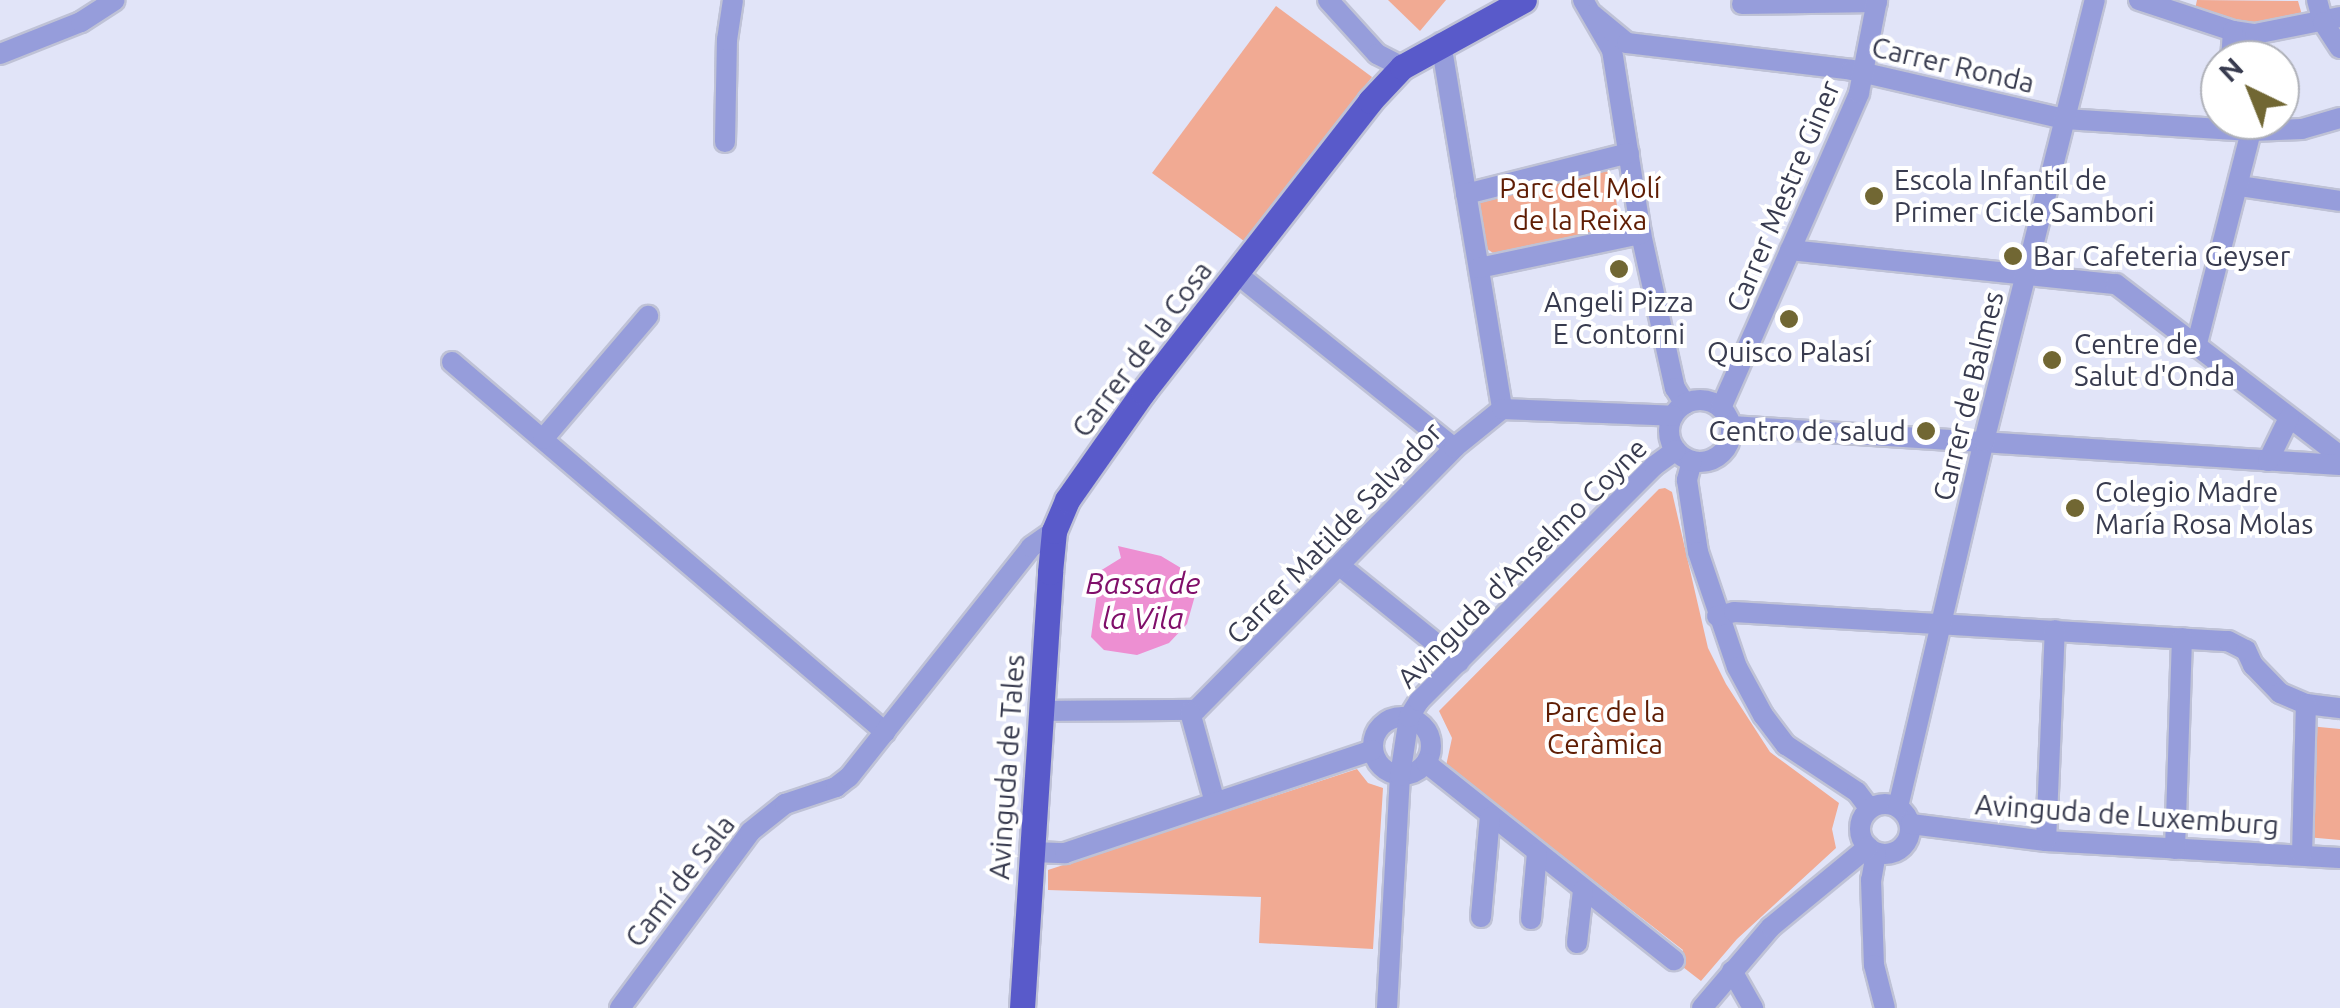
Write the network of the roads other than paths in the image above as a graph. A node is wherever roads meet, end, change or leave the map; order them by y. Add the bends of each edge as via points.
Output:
1 (116, 0) edge
2 (733, 0) edge
3 (1328, 0) edge
4 (1524, 0) edge
5 (2096, 0) edge
6 (2139, 0) edge
7 (2317, 0) edge
8 (1877, 1) edge
9 (1742, 4) dead end
10 (1588, 7) edge
11 (2177, 7) edge
12 (2332, 20) edge
13 (2233, 32) junction
14 (2232, 40) edge
15 (1441, 43) junction
16 (1644, 45) junction
17 (2340, 48) edge
18 (0, 54) edge
19 (1614, 60) junction
20 (1402, 67) junction
21 (1865, 73) junction
22 (2340, 118) edge
23 (2065, 120) junction
24 (2200, 124) edge
25 (2300, 128) edge
26 (2249, 140) edge
27 (725, 142) dead end
28 (1629, 153) junction
29 (2240, 186) junction
30 (1466, 194) junction
31 (2340, 201) edge
32 (1641, 234) junction
33 (1790, 250) junction
34 (1479, 268) junction
35 (1237, 274) junction
36 (2027, 274) junction
37 (648, 316) dead end
38 (2196, 347) junction
39 (452, 362) dead end
40 (1502, 410) junction
41 (1679, 410) junction
42 (1726, 417) junction
43 (2289, 418) junction
44 (543, 439) junction
45 (1984, 441) junction
46 (1454, 448) junction
47 (1684, 456) junction
48 (2340, 456) edge
49 (2268, 461) junction
50 (2340, 466) edge
51 (1054, 530) junction
52 (1340, 566) junction
53 (1717, 616) junction
54 (1942, 623) junction
55 (2055, 630) junction
56 (2182, 638) junction
57 (1459, 662) junction
58 (2306, 704) junction
59 (2340, 708) edge
60 (1041, 711) junction
61 (1190, 712) junction
62 (1409, 717) junction
63 (886, 732) junction
64 (1372, 750) junction
65 (1426, 763) junction
66 (1400, 776) junction
67 (849, 777) joint
68 (1215, 803) junction
69 (1870, 809) junction
70 (1904, 815) junction
71 (1490, 817) junction
72 (2046, 841) junction
73 (2174, 848) junction
74 (1872, 850) junction
75 (1032, 852) junction
76 (1537, 853) junction
77 (2302, 855) junction
78 (2340, 858) edge
79 (1583, 890) junction
80 (1481, 918) dead end
81 (1531, 919) dead end
82 (1577, 943) dead end
83 (1674, 960) dead end
84 (1732, 970) junction
85 (620, 1008) edge
86 (1022, 1008) edge
87 (1387, 1008) edge
88 (1702, 1008) edge
89 (1753, 1008) edge
90 (1884, 1008) edge

1 - 18 street via 81,22
2 - 27 street
3 - 20 street via 1377,54
4 - 15 main road, Carrer de la Cosa
5 - 23 street, Carrer de Balmes
6 - 11 street
7 - 12 street
8 - 9 street
8 - 21 street, Carrer Mestre Giner
10 - 16 street, Carrer Ronda via 1620,40
10 - 19 street
11 - 13 street
12 - 13 street via 2277,32
12 - 17 street
13 - 14 street
15 - 20 main road, Carrer de la Cosa
15 - 30 street
16 - 19 street
16 - 21 street, Carrer Ronda
19 - 28 street
20 - 35 main road, Carrer de la Cosa
21 - 23 street, Carrer Ronda
21 - 33 street, Carrer Mestre Giner
22 - 25 street, Carrer Ronda
23 - 24 street, Carrer Ronda
23 - 36 street, Carrer de Balmes
26 - 29 street
28 - 30 street
28 - 32 street
29 - 31 street
29 - 38 street
30 - 34 street
32 - 34 street
32 - 41 street
33 - 36 street
33 - 42 street, Carrer Mestre Giner
34 - 40 street
35 - 46 street
35 - 51 main road, Carrer de la Cosa via 1143,392
36 - 38 street via 2116,284
36 - 45 street, Carrer de Balmes
37 - 44 street
38 - 43 street
39 - 44 street
40 - 41 street
40 - 46 street, Carrer Matilde Salvador
41 - 42 street via 1703,400
41 - 47 street via 1670,434
42 - 45 street
42 - 47 street via 1731,436 1721,454 1712,460
43 - 48 street
43 - 49 street
44 - 63 street
45 - 49 street
45 - 54 street, Carrer de Balmes
46 - 52 street, Carrer Matilde Salvador
47 - 53 street via 1698,552
47 - 57 street, Avinguda d'Anselmo Coyne via 1654,466
49 - 50 street
51 - 60 main road, Avinguda de Tales
51 - 63 street, Carrer de la Cosa via 1031,547
52 - 57 street
52 - 61 street, Carrer Matilde Salvador
53 - 54 street
53 - 69 street via 1774,730
54 - 55 street
54 - 70 street, Carrer de Balmes
55 - 56 street
55 - 72 street
56 - 58 street via 2238,643 2270,684
56 - 73 street
57 - 62 street, Avinguda d'Anselmo Coyne
58 - 59 street
58 - 77 street
60 - 61 street
60 - 75 main road, Avinguda de Tales
61 - 68 street
62 - 64 street, Avinguda d'Anselmo Coyne via 1382,724
62 - 65 street, Avinguda d'Anselmo Coyne via 1425,727 1432,745
62 - 66 street, Avinguda d'Anselmo Coyne
63 - 67 street, Carrer de la Cosa
64 - 66 street via 1377,762
64 - 68 street
65 - 66 street
65 - 71 street
66 - 87 street, Avinguda d'Anselmo Coyne
67 - 85 street, Camí de Sala via 836,788 785,804 750,832
68 - 75 street via 1065,853
69 - 70 street via 1884,804
69 - 74 street via 1861,835
70 - 72 street, Avinguda de Luxemburg
70 - 74 street via 1908,842 1894,853
71 - 76 street
71 - 80 street
72 - 73 street, Avinguda de Luxemburg
73 - 77 street, Avinguda de Luxemburg
74 - 84 street via 1771,926
74 - 90 street via 1874,965
75 - 86 main road, Avinguda de Tales
76 - 79 street
76 - 81 street
77 - 78 street, Avinguda de Luxemburg
79 - 82 street
79 - 83 street
84 - 88 street
84 - 89 street

